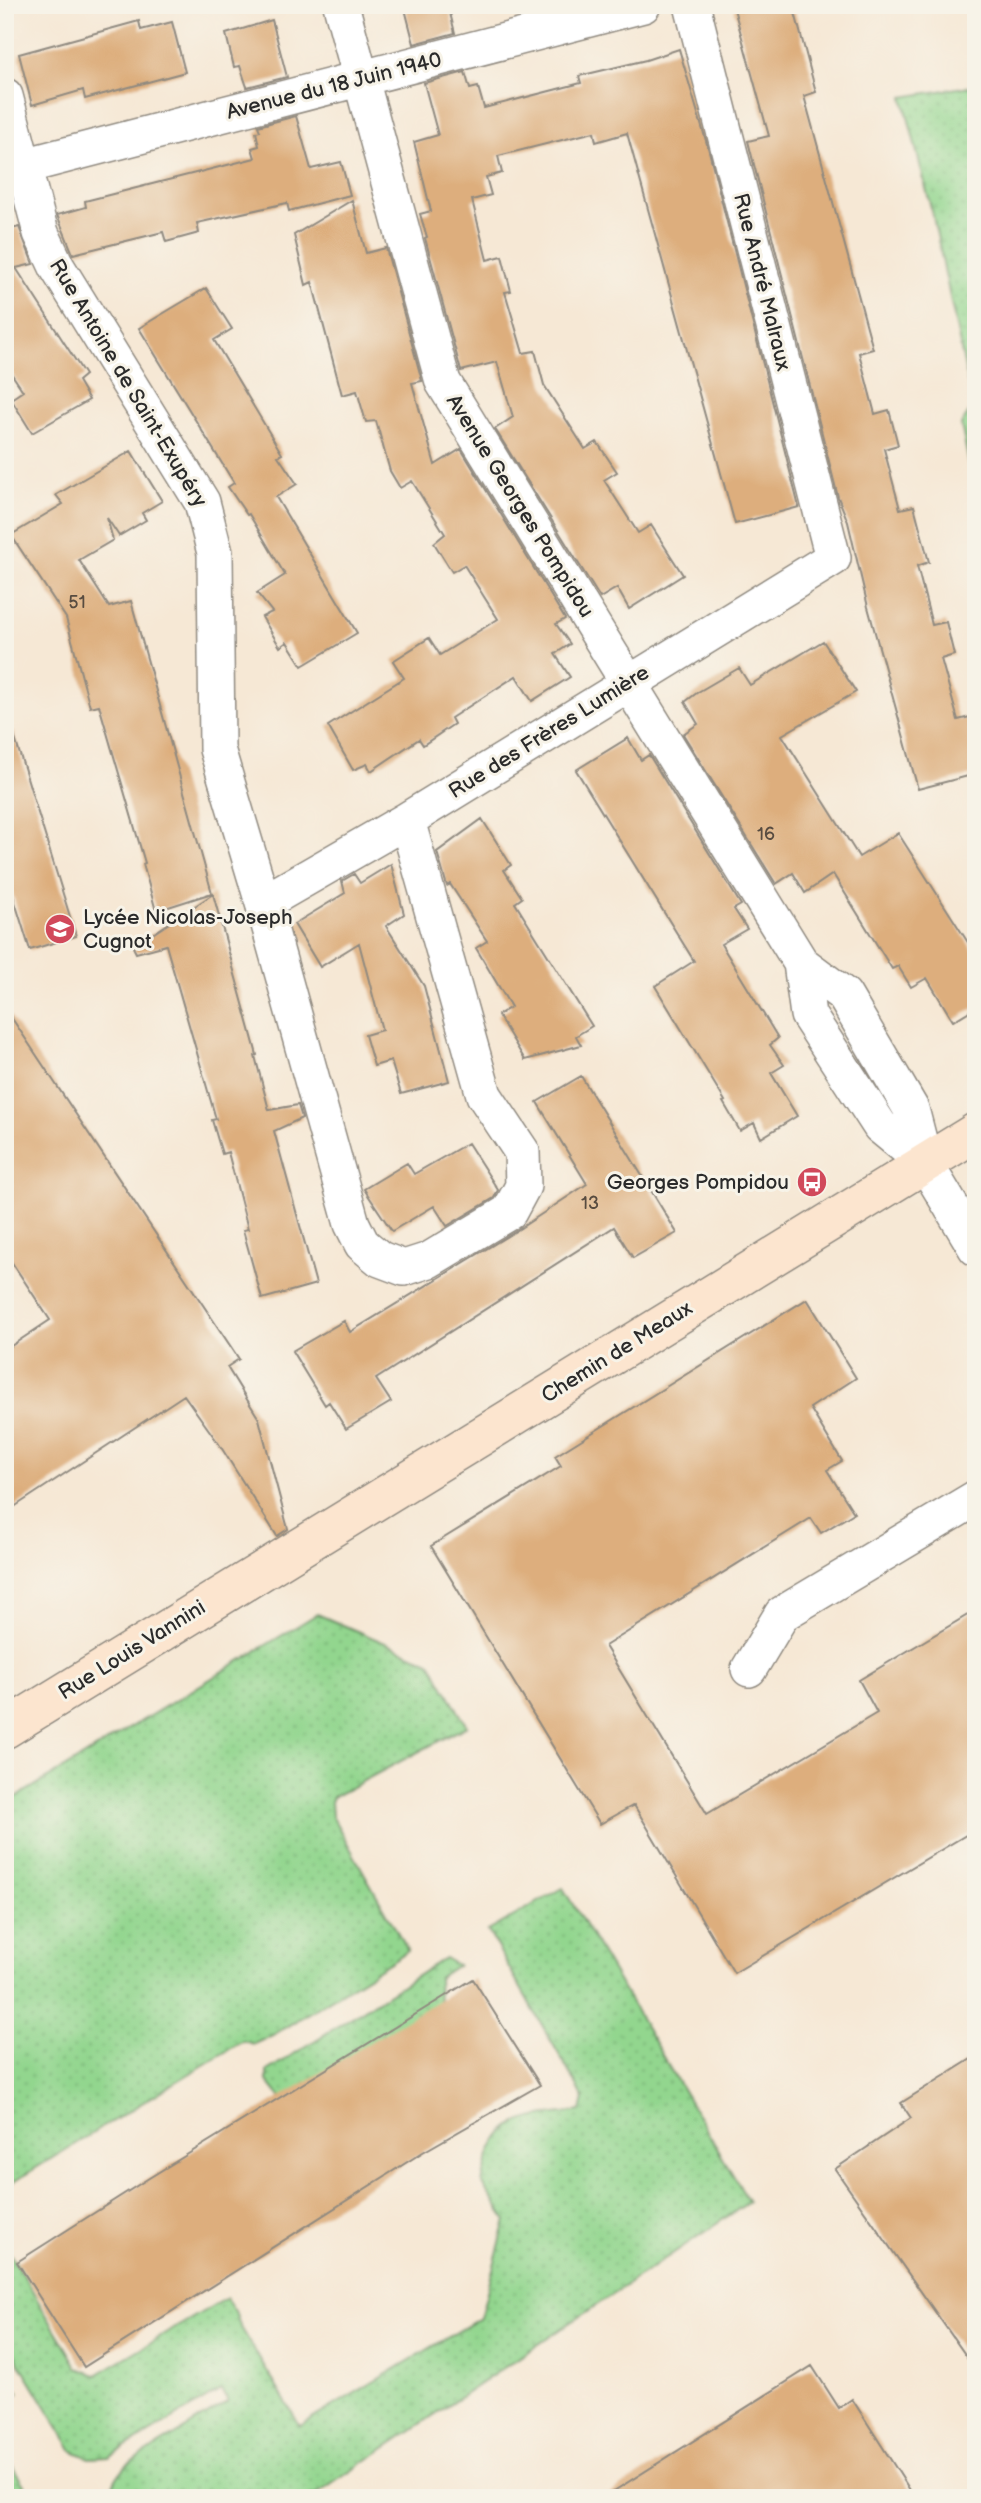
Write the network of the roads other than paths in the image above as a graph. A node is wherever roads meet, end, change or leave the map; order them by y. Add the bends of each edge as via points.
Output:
1 (341, 5) edge
2 (643, 5) edge
3 (692, 5) edge
4 (362, 80) junction
5 (5, 96) edge
6 (24, 166) junction
7 (832, 558) joint
8 (629, 682) junction
9 (407, 820) junction
10 (264, 904) junction
11 (976, 1132) edge
12 (925, 1163) junction
13 (976, 1248) edge
14 (976, 1498) edge
15 (258, 1572) joint
16 (749, 1668) dead end
17 (5, 1728) edge

1 - 4 street, Avenue Georges Pompidou
2 - 4 street, Avenue du 18 Juin 1940
3 - 7 street, Rue André Malraux
4 - 6 street, Avenue du 18 Juin 1940
4 - 8 street, Avenue Georges Pompidou via 443,382
5 - 6 street, Rue Antoine de Saint-Exupéry
6 - 10 street, Rue Antoine de Saint-Exupéry via 41,233 57,267 202,502 216,565 216,749
7 - 8 street, Rue des Frères Lumière
8 - 9 street, Rue des Frères Lumière
8 - 12 street, Avenue Georges Pompidou via 801,962 808,1015 880,1126
9 - 10 street, Rue des Frères Lumière
9 - 10 street, Rue Antoine de Saint-Exupéry via 484,1095 522,1153 523,1186 509,1212 429,1261 404,1268 380,1259 362,1244 352,1224
11 - 12 main road, Chemin de Meaux
12 - 13 street, Avenue Georges Pompidou
12 - 15 main road, Chemin de Meaux
14 - 16 street via 782,1614
15 - 17 main road, Rue Louis Vannini

